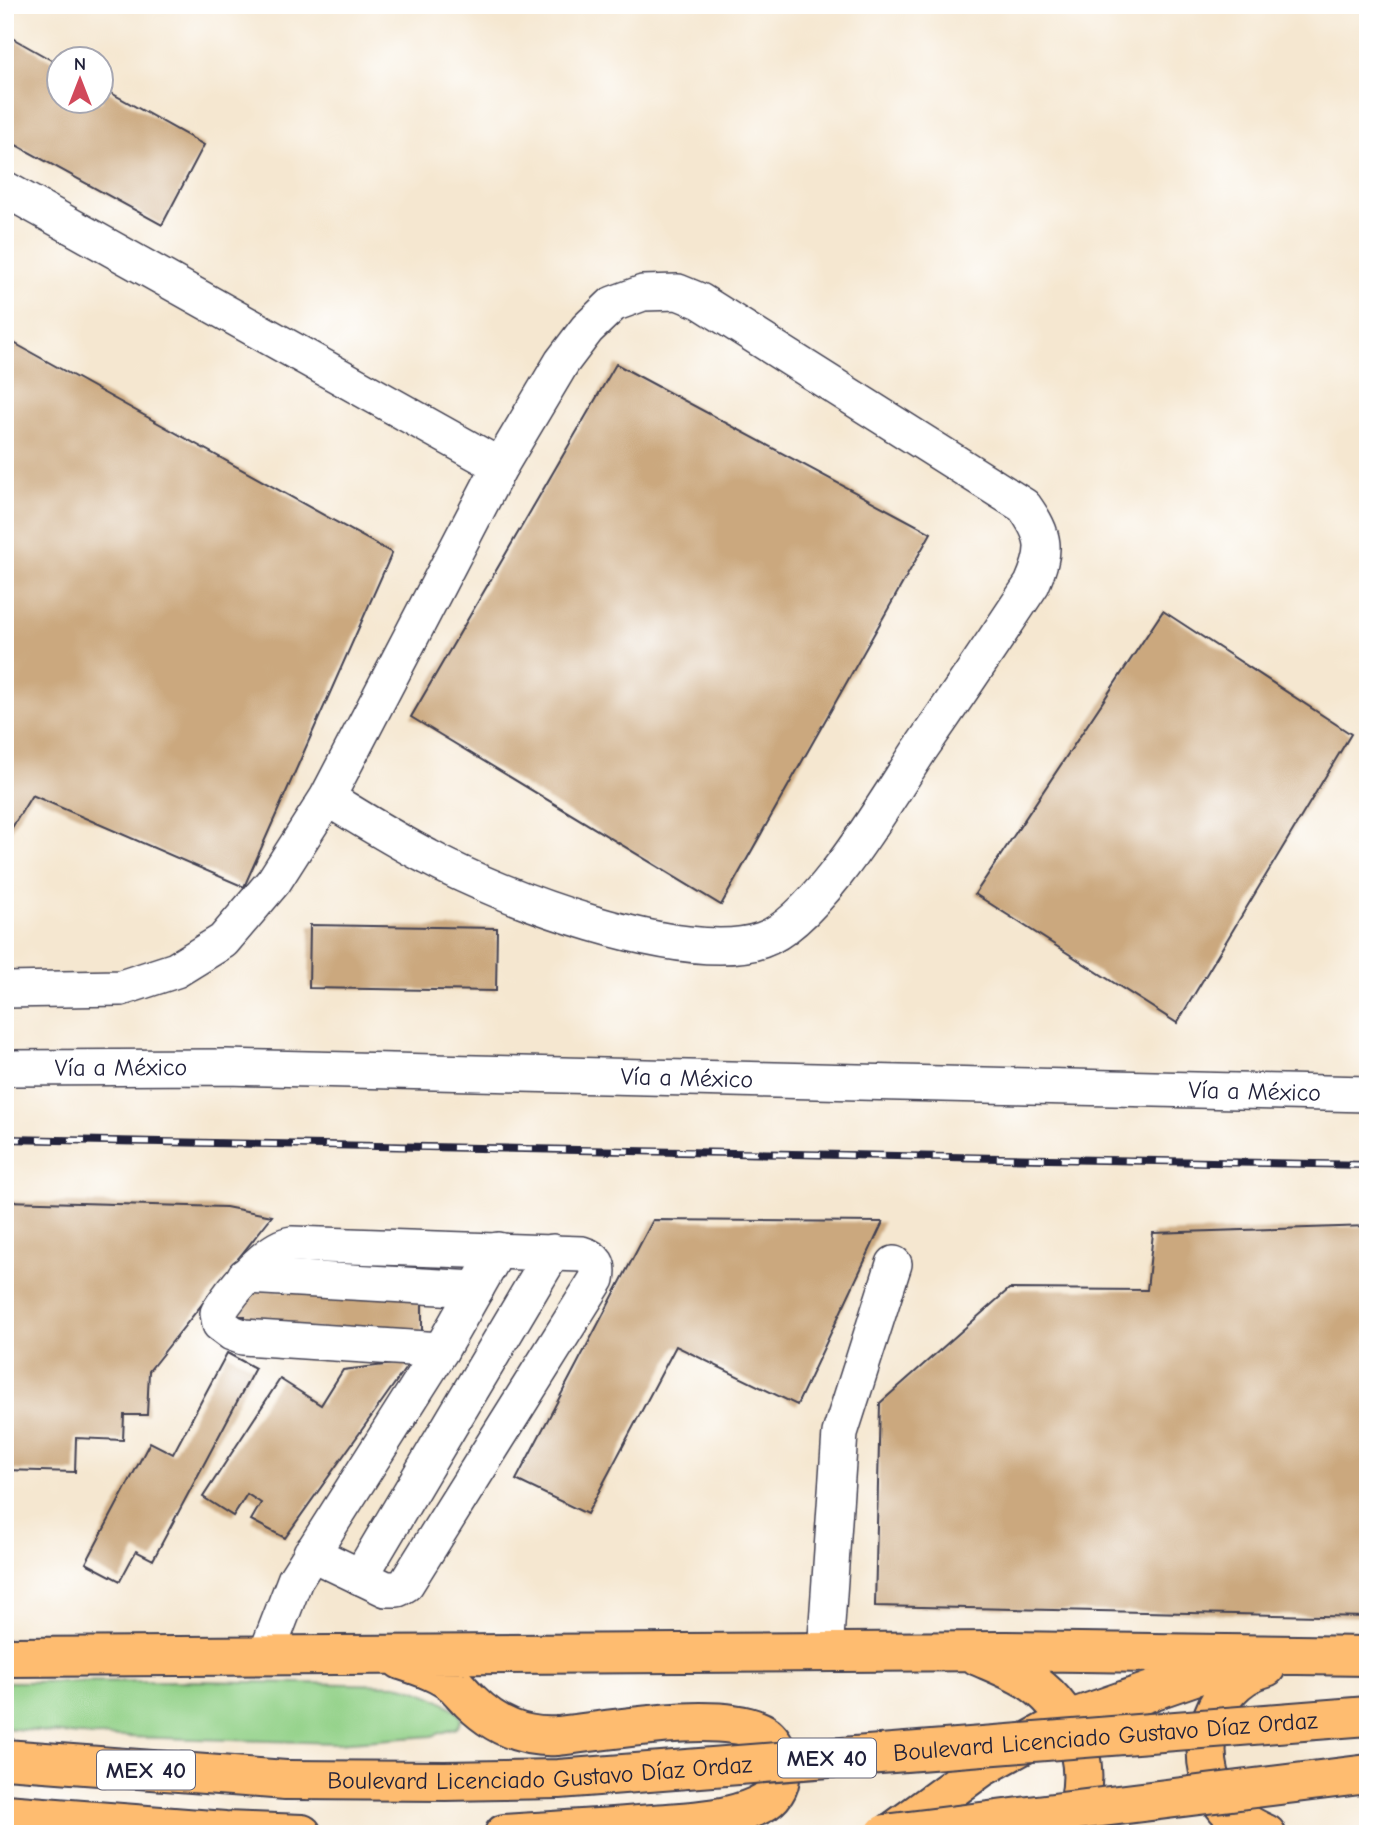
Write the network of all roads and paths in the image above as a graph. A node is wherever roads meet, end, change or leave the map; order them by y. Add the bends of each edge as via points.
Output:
1 (5, 189) edge
2 (500, 466) junction
3 (327, 798) junction
4 (5, 990) edge
5 (5, 1068) edge
6 (1368, 1094) edge
7 (498, 1250) junction
8 (553, 1252) junction
9 (894, 1264) dead end
10 (245, 1276) junction
11 (476, 1289) junction
12 (441, 1350) junction
13 (311, 1553) junction
14 (360, 1577) junction
15 (934, 1651) junction
16 (825, 1653) junction
17 (266, 1655) junction
18 (369, 1655) junction
19 (1277, 1655) junction
20 (1323, 1656) junction
21 (1368, 1656) edge
22 (5, 1657) edge
23 (1368, 1716) edge
24 (1068, 1720) junction
25 (5, 1759) edge
26 (1368, 1774) edge
27 (5, 1814) edge
28 (717, 1819) junction
29 (302, 1834) edge
30 (504, 1834) edge
31 (753, 1834) edge
32 (887, 1834) edge
33 (1065, 1834) edge
34 (1266, 1834) edge

1 - 2 street
2 - 3 street
2 - 3 street via 562,362 612,304 643,293 678,292 700,301 1024,506 1043,542 1042,561 1032,584 842,866 799,917 762,940 717,947 667,943 589,921 513,896 429,858
3 - 4 street via 274,881 223,941 176,970 121,988
5 - 6 street, Vía a México via 226,1067
7 - 8 street
7 - 10 street via 292,1244 276,1248
7 - 11 street
8 - 14 street
8 - 14 street via 591,1256 597,1263 597,1279 406,1584 386,1589
9 - 16 street via 841,1433
10 - 11 street
10 - 12 street via 218,1312 220,1324 232,1334
11 - 12 street
12 - 13 street
13 - 14 street
13 - 17 street via 295,1580
15 - 16 main road
15 - 19 main road
15 - 24 main road via 978,1656 1027,1679 1049,1696
16 - 18 main road
17 - 18 main road
17 - 22 main road
18 - 28 main road via 399,1659 442,1676 488,1717 522,1734 557,1737 705,1721 759,1730 774,1744 780,1760 776,1793 759,1806
19 - 20 main road
19 - 24 main road via 1203,1674
20 - 21 main road
20 - 34 main road via 1262,1668 1243,1678 1226,1693 1207,1731 1205,1753 1217,1794 1247,1825
23 - 25 main road, Boulevard Licenciado Gustavo Díaz Ordaz / MEX 40, bridge via 559,1779 286,1780
24 - 32 main road via 982,1767
24 - 33 main road via 1076,1737 1083,1780 1080,1802
26 - 32 main road, bridge
27 - 29 main road
28 - 30 main road
28 - 31 main road via 739,1824

